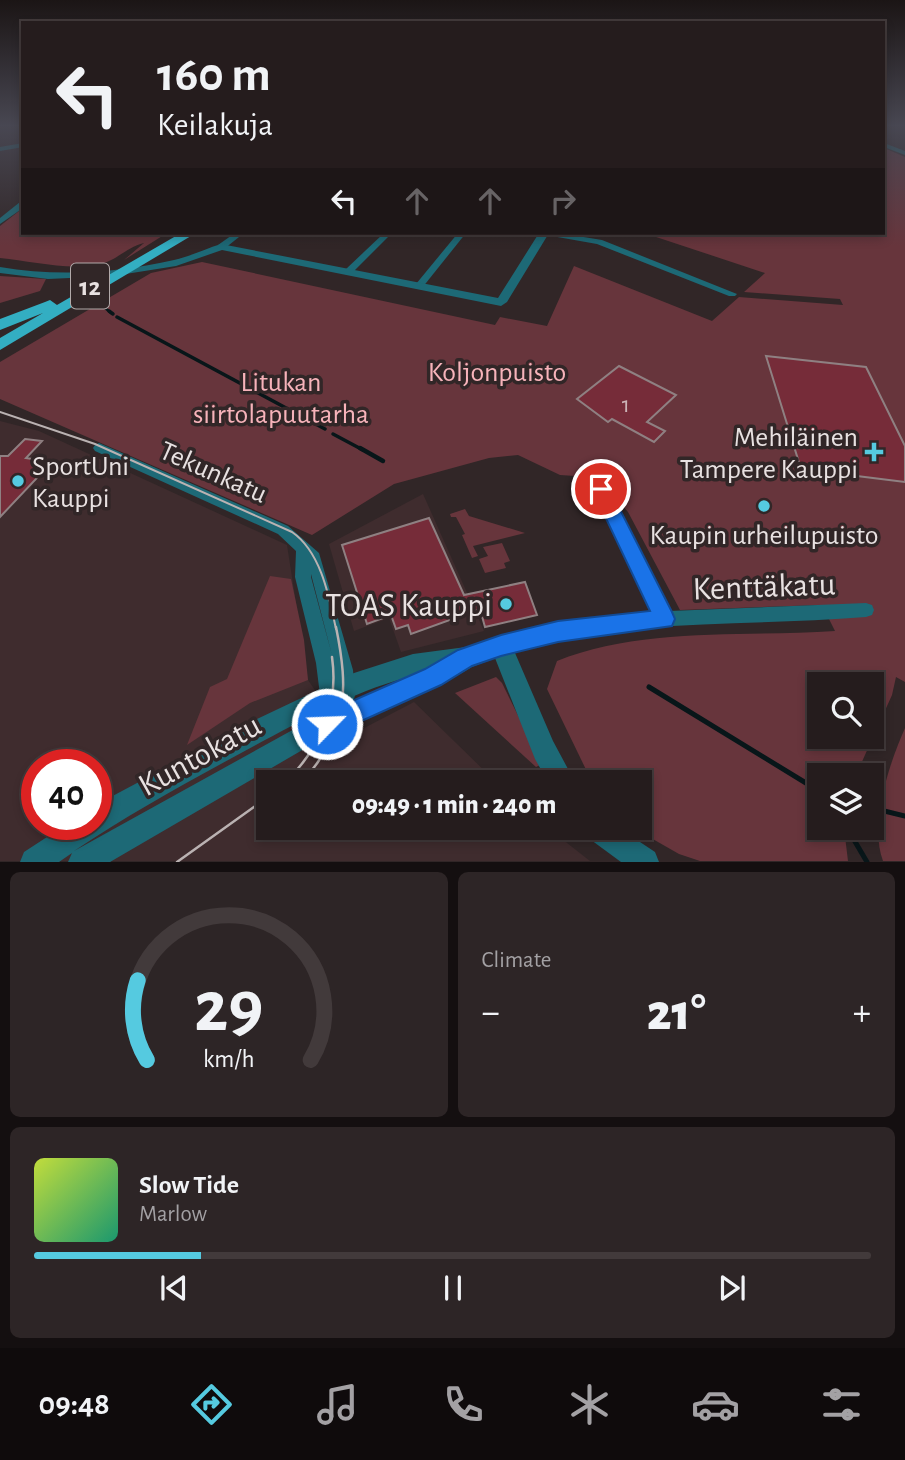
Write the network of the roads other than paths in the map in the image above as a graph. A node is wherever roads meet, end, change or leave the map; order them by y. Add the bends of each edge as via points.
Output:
1 (21, 206) edge
2 (0, 222) edge
3 (175, 235) edge
4 (186, 235) edge
5 (237, 235) edge
6 (386, 235) edge
7 (460, 235) edge
8 (544, 235) edge
9 (557, 235) edge
10 (221, 247) junction
11 (0, 270) edge
12 (348, 272) junction
13 (419, 286) junction
14 (732, 294) dead end
15 (62, 306) junction
16 (0, 325) edge
17 (0, 336) edge
18 (0, 348) edge
19 (99, 448) dead end
20 (601, 489) dead end
21 (304, 548) joint
22 (866, 610) dead end
23 (664, 619) junction
24 (501, 646) junction
25 (466, 658) junction
26 (338, 691) junction
27 (341, 717) junction
28 (555, 770) edge
29 (112, 811) edge
30 (67, 840) edge
31 (613, 840) edge
32 (34, 862) edge
33 (82, 862) edge
34 (645, 862) edge

1 - 2 street
3 - 15 highway, 12
4 - 15 highway, 12
5 - 10 street
6 - 12 street
7 - 13 street
8 - 13 street via 498,304
9 - 14 street via 599,242
10 - 11 street via 165,267 36,276
10 - 12 street
12 - 13 street
15 - 16 highway
15 - 17 highway, 12
15 - 18 highway, 12
19 - 21 street, Tekunkatu via 283,530
20 - 23 street
21 - 26 street, Tekunkatu via 303,577 325,663
22 - 23 street, Kenttäkatu
23 - 24 street, Kuntokatu via 558,632
24 - 25 street, Kuntokatu
24 - 28 street
25 - 26 street, Kuntokatu via 414,662
25 - 27 street, Kuntokatu
26 - 27 street, Tekunkatu
26 - 29 street, Kuntokatu via 178,772
27 - 33 street, Kuntokatu
30 - 32 street
31 - 34 street

